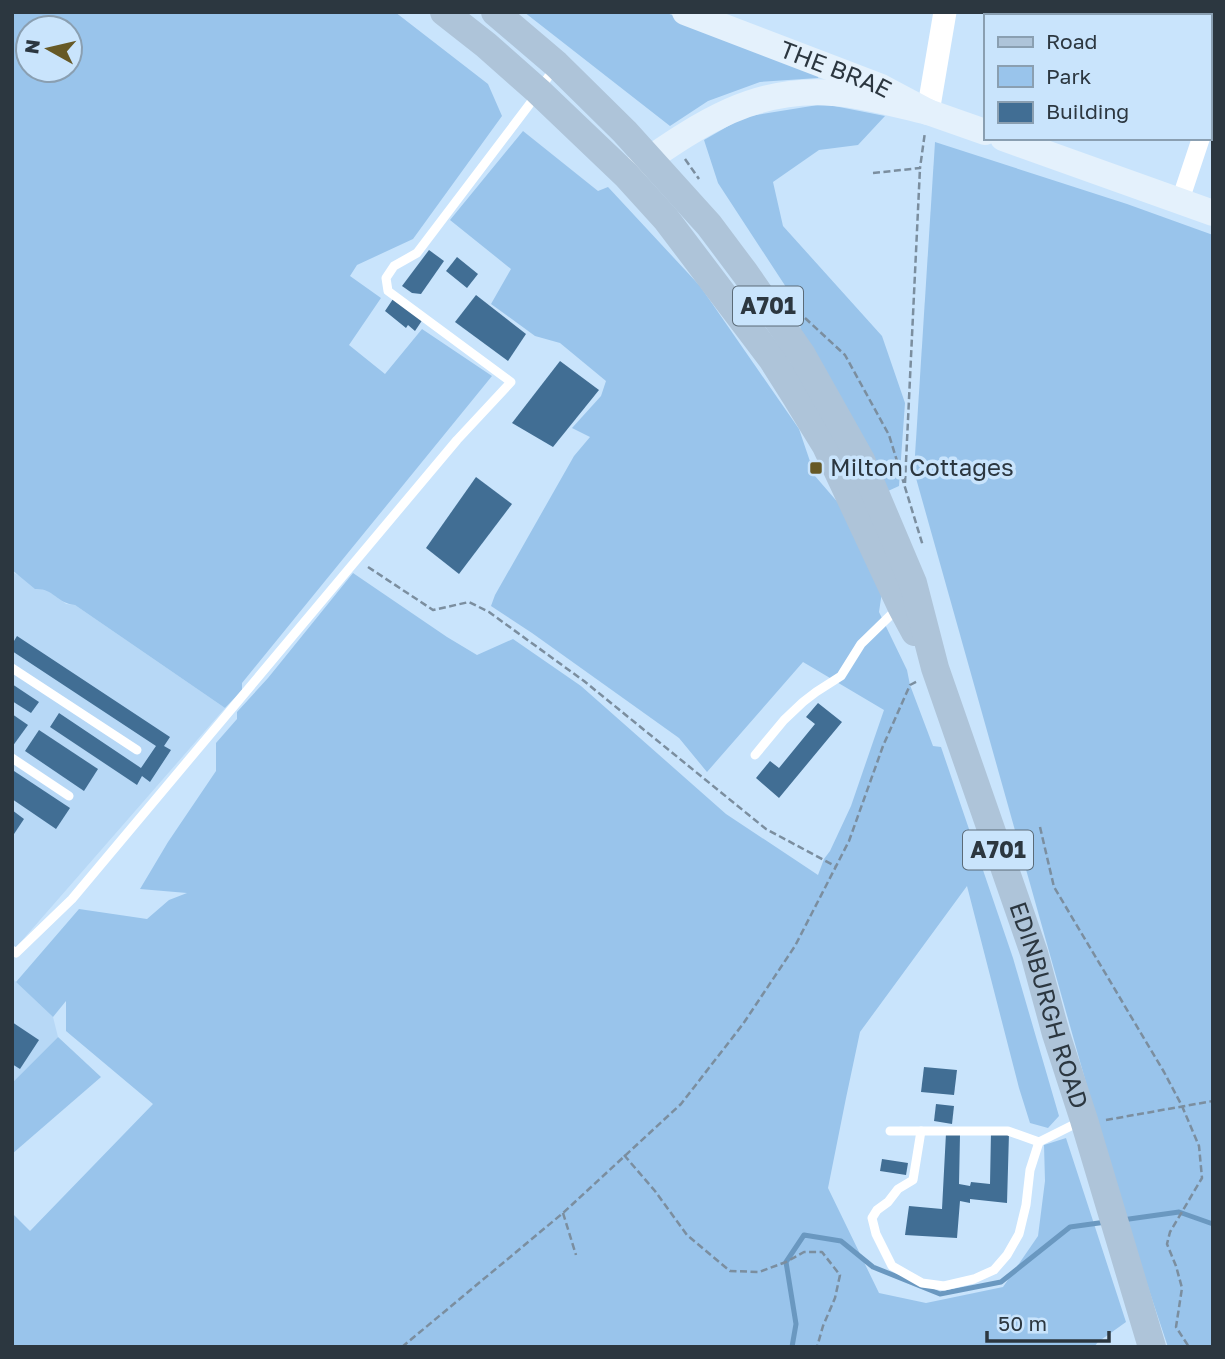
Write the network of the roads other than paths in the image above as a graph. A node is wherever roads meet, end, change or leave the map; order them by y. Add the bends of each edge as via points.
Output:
1 (444, 12) edge
2 (495, 12) edge
3 (685, 12) edge
4 (945, 12) edge
5 (556, 64) junction
6 (538, 92) junction
7 (928, 112) junction
8 (984, 132) edge
9 (1009, 140) edge
10 (1199, 140) edge
11 (650, 158) junction
12 (626, 175) junction
13 (1180, 201) junction
14 (1213, 213) edge
15 (901, 606) junction
16 (12, 668) edge
17 (935, 668) junction
18 (137, 750) dead end
19 (755, 755) dead end
20 (12, 758) edge
21 (69, 796) dead end
22 (12, 950) edge
23 (1085, 1123) junction
24 (891, 1131) dead end
25 (921, 1131) junction
26 (1039, 1142) junction
27 (1152, 1347) edge

1 - 6 main road, A701
2 - 5 main road, A701
3 - 7 main road, THE BRAE via 881,87
4 - 7 street
5 - 6 lane
5 - 11 main road, A701
6 - 12 main road, A701
6 - 22 lane via 416,253 386,278 388,291 511,382 457,440 72,899 16,953
7 - 8 main road, THE BRAE
7 - 11 main road via 834,93 788,94 728,111
9 - 13 main road
10 - 13 street
11 - 12 main road
11 - 17 main road, A701 via 746,273 824,393 861,460 913,583
12 - 15 main road, A701 via 666,219 772,359 826,446
13 - 14 main road
15 - 17 main road, A701
15 - 19 lane via 861,644 841,676 803,702
16 - 18 lane
17 - 23 main road, EDINBURGH ROAD / A701 via 1034,953
20 - 21 lane
23 - 26 lane
23 - 27 main road, EDINBURGH ROAD / A701
24 - 25 lane
25 - 26 lane via 1008,1131
25 - 26 lane via 913,1180 898,1189 872,1218 892,1266 922,1283 944,1286 994,1270 1007,1255 1019,1234

